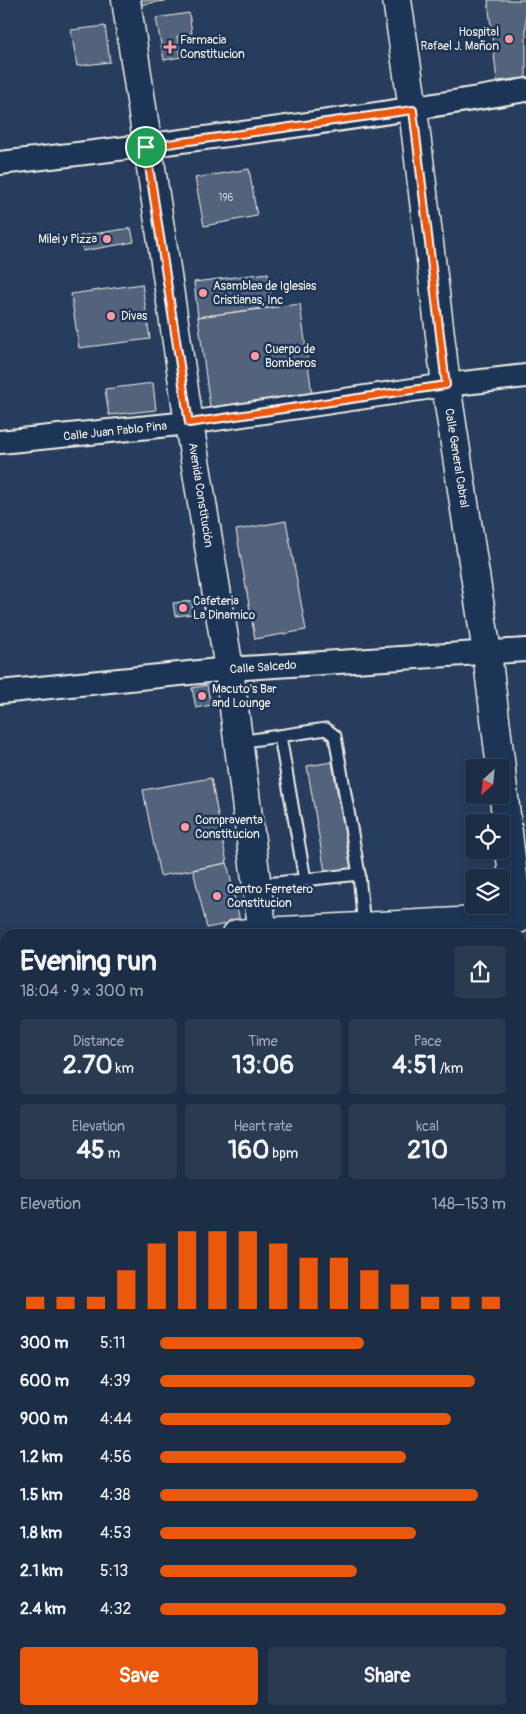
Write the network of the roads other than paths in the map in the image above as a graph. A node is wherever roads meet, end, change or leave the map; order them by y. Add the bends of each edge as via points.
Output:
1 (126, 0) edge
2 (397, 0) edge
3 (526, 90) edge
4 (413, 110) junction
5 (146, 147) junction
6 (0, 163) edge
7 (526, 376) edge
8 (446, 385) junction
9 (189, 423) junction
10 (0, 442) edge
11 (526, 650) edge
12 (487, 653) junction
13 (230, 669) junction
14 (0, 692) edge
15 (280, 736) junction
16 (239, 742) junction
17 (500, 759) edge
18 (506, 804) edge
19 (359, 874) junction
20 (305, 880) junction
21 (257, 885) junction
22 (522, 918) edge
23 (364, 927) junction
24 (255, 929) edge
25 (328, 929) edge

1 - 5 street, Avenida Constitución
2 - 4 street, Calle General Cabral
3 - 4 street
4 - 5 street
4 - 8 street, Calle General Cabral
5 - 6 street
5 - 9 street, Avenida Constitución
7 - 8 street, Calle Juan Pablo Pina
8 - 9 street, Calle Juan Pablo Pina
8 - 12 street, Calle General Cabral
9 - 10 street, Calle Juan Pablo Pina
9 - 13 street, Avenida Constitución
11 - 12 street, Calle Salcedo
12 - 13 street, Calle Salcedo
12 - 17 street, Calle General Cabral
13 - 14 street, Calle Salcedo
13 - 16 street, Avenida Constitución
15 - 16 lane
15 - 19 lane via 326,729 335,736
15 - 20 lane
16 - 21 street, Avenida Constitución
18 - 22 street
19 - 20 lane
19 - 23 lane
20 - 21 lane
21 - 24 street, Avenida Constitución
22 - 23 street
23 - 25 street

